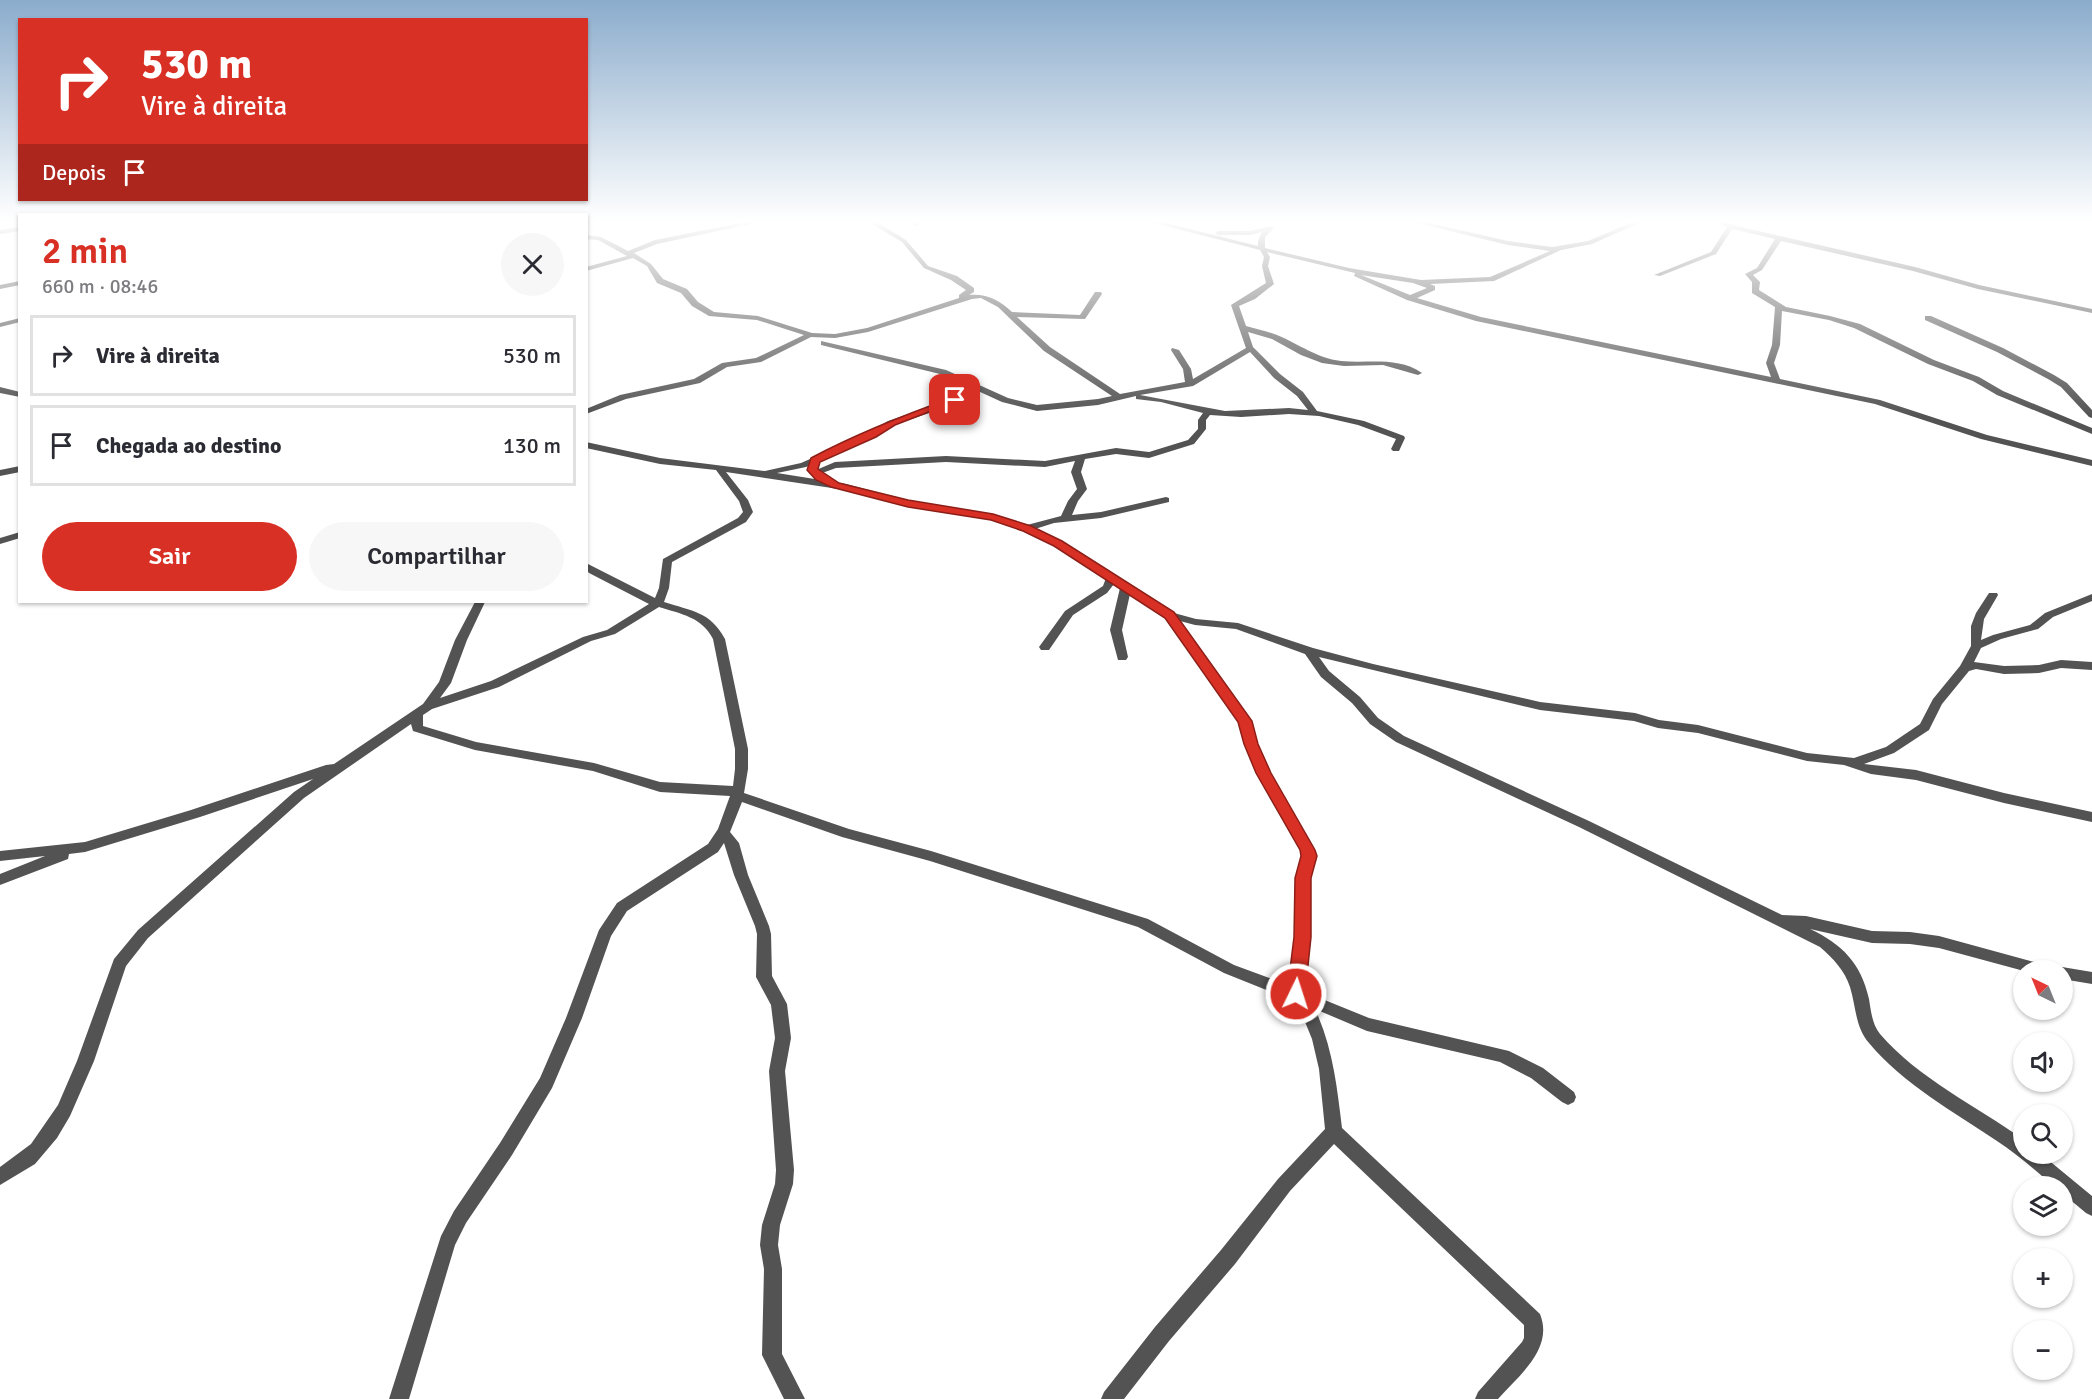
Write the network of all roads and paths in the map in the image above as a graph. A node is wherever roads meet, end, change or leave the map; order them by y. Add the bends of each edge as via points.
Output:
1 (673, 286) edge
2 (966, 286) edge
3 (1267, 286) edge
4 (1380, 286) edge
5 (1429, 286) edge
6 (1436, 286) edge
7 (1756, 286) edge
8 (1976, 286) edge
9 (1432, 288) junction
10 (1098, 294) dead end
11 (1410, 298) junction
12 (956, 301) junction
13 (1779, 307) junction
14 (2092, 311) edge
15 (1011, 314) junction
16 (1928, 318) dead end
17 (18, 320) edge
18 (0, 325) edge
19 (1244, 328) junction
20 (809, 335) junction
21 (824, 343) dead end
22 (1250, 348) junction
23 (1175, 350) dead end
24 (1418, 373) dead end
25 (1776, 381) junction
26 (1190, 384) junction
27 (978, 388) junction
28 (0, 390) edge
29 (18, 395) edge
30 (18, 396) edge
31 (1123, 397) junction
32 (0, 399) edge
33 (588, 411) edge
34 (1208, 412) junction
35 (1316, 415) junction
36 (2092, 415) edge
37 (2092, 431) edge
38 (588, 445) edge
39 (1396, 449) dead end
40 (608, 450) junction
41 (588, 454) edge
42 (1081, 457) junction
43 (815, 460) junction
44 (2092, 463) edge
45 (720, 469) junction
46 (18, 470) edge
47 (762, 473) junction
48 (814, 473) junction
49 (0, 474) edge
50 (835, 485) junction
51 (1166, 500) dead end
52 (1065, 519) junction
53 (1027, 528) junction
54 (18, 536) edge
55 (0, 541) edge
56 (588, 567) edge
57 (1111, 578) junction
58 (1125, 587) junction
59 (1992, 595) dead end
60 (2092, 597) edge
61 (480, 603) edge
62 (658, 603) junction
63 (1170, 615) junction
64 (1977, 646) junction
65 (1045, 647) dead end
66 (1309, 651) junction
67 (1122, 657) dead end
68 (2092, 666) edge
69 (1965, 668) junction
70 (422, 710) junction
71 (1843, 762) junction
72 (346, 763) junction
73 (737, 793) junction
74 (2092, 817) edge
75 (723, 834) junction
76 (85, 847) junction
77 (0, 856) edge
78 (0, 880) edge
79 (1778, 920) junction
80 (2013, 962) edge
81 (2073, 975) edge
82 (1298, 977) junction
83 (2092, 978) edge
84 (1277, 986) junction
85 (1296, 994) junction
86 (1568, 1097) dead end
87 (1334, 1132) junction
88 (2013, 1143) edge
89 (2041, 1164) edge
90 (0, 1177) edge
91 (2092, 1207) edge
92 (399, 1399) edge
93 (795, 1399) edge
94 (1111, 1399) edge
95 (1485, 1399) edge

1 - 20 street via 687,292 695,304 712,314 758,318
2 - 12 street via 971,290
3 - 19 street via 1235,305
4 - 11 street
5 - 9 street
6 - 9 street
7 - 13 street via 1755,291
8 - 14 street
9 - 11 street
10 - 15 street via 1082,317
11 - 25 street via 1479,319
12 - 15 street via 982,296
12 - 20 street via 868,330 835,336
13 - 25 street via 1776,345 1770,363
13 - 37 street via 1854,325
15 - 31 street via 1047,349
16 - 36 street via 2051,377
17 - 18 street
19 - 22 street
19 - 24 street via 1275,337 1324,361 1383,363
20 - 33 street via 758,360 725,364 697,381 623,397
21 - 27 street via 943,372
22 - 26 street
22 - 35 street via 1300,394
23 - 26 street via 1187,369
25 - 44 street via 1877,402 1984,437
26 - 31 street
27 - 31 street via 1037,408
27 - 43 street via 891,423
28 - 29 street
30 - 32 street
31 - 34 street via 1158,398
34 - 35 street via 1287,411
34 - 42 street via 1200,432 1186,446 1154,454 1116,451
35 - 39 street via 1398,436 1402,439
38 - 40 street
40 - 41 street
40 - 45 street
42 - 48 street via 1045,464 946,459 835,465
42 - 52 street via 1076,472 1082,489
43 - 47 street
43 - 48 street
45 - 47 street
45 - 62 street via 745,502 748,513 667,561
46 - 49 street
47 - 50 street
48 - 50 street
50 - 53 street via 908,504 993,517
51 - 52 street via 1108,514
52 - 53 street
53 - 57 street
54 - 55 street
56 - 62 street
57 - 58 street
57 - 65 street via 1108,587 1069,613
58 - 63 street
58 - 67 street via 1116,630
59 - 64 street via 1973,634
60 - 64 street via 2049,615 2034,627
61 - 70 street via 445,683
62 - 70 street via 611,632 572,646 521,673
62 - 73 street via 699,617 717,636 741,746
63 - 66 street via 1238,626
63 - 82 street via 1245,721 1264,773 1307,850
64 - 69 street
66 - 71 street via 1540,706 1698,729 1781,752
66 - 79 street via 1325,674 1356,700 1374,722 1400,739
68 - 69 street
69 - 71 street via 1937,702 1925,727 1874,757
70 - 72 street
70 - 73 street via 417,728 475,746 572,762 660,787
71 - 74 street via 1870,770 1916,775
72 - 76 street
72 - 90 street via 299,795 128,950 119,963 75,1087 36,1152
73 - 75 street
73 - 84 street via 847,833 1116,914 1172,937 1228,969
75 - 92 street via 708,853 622,907 604,934 546,1083 447,1242
75 - 93 street via 732,843 762,926 764,977 779,1004 783,1038 777,1071 785,1170 769,1245 772,1355
76 - 77 street
76 - 78 street
79 - 80 street via 1806,922 1872,937 1939,942
79 - 88 street via 1825,943 1836,953 1856,983 1863,1018 1872,1035 1894,1060
81 - 83 street
82 - 84 street
82 - 85 street
84 - 85 street
85 - 86 street via 1367,1024 1503,1056 1537,1072
85 - 87 street via 1320,1039
87 - 94 street via 1284,1185
87 - 95 street via 1533,1321 1530,1349
89 - 91 street

